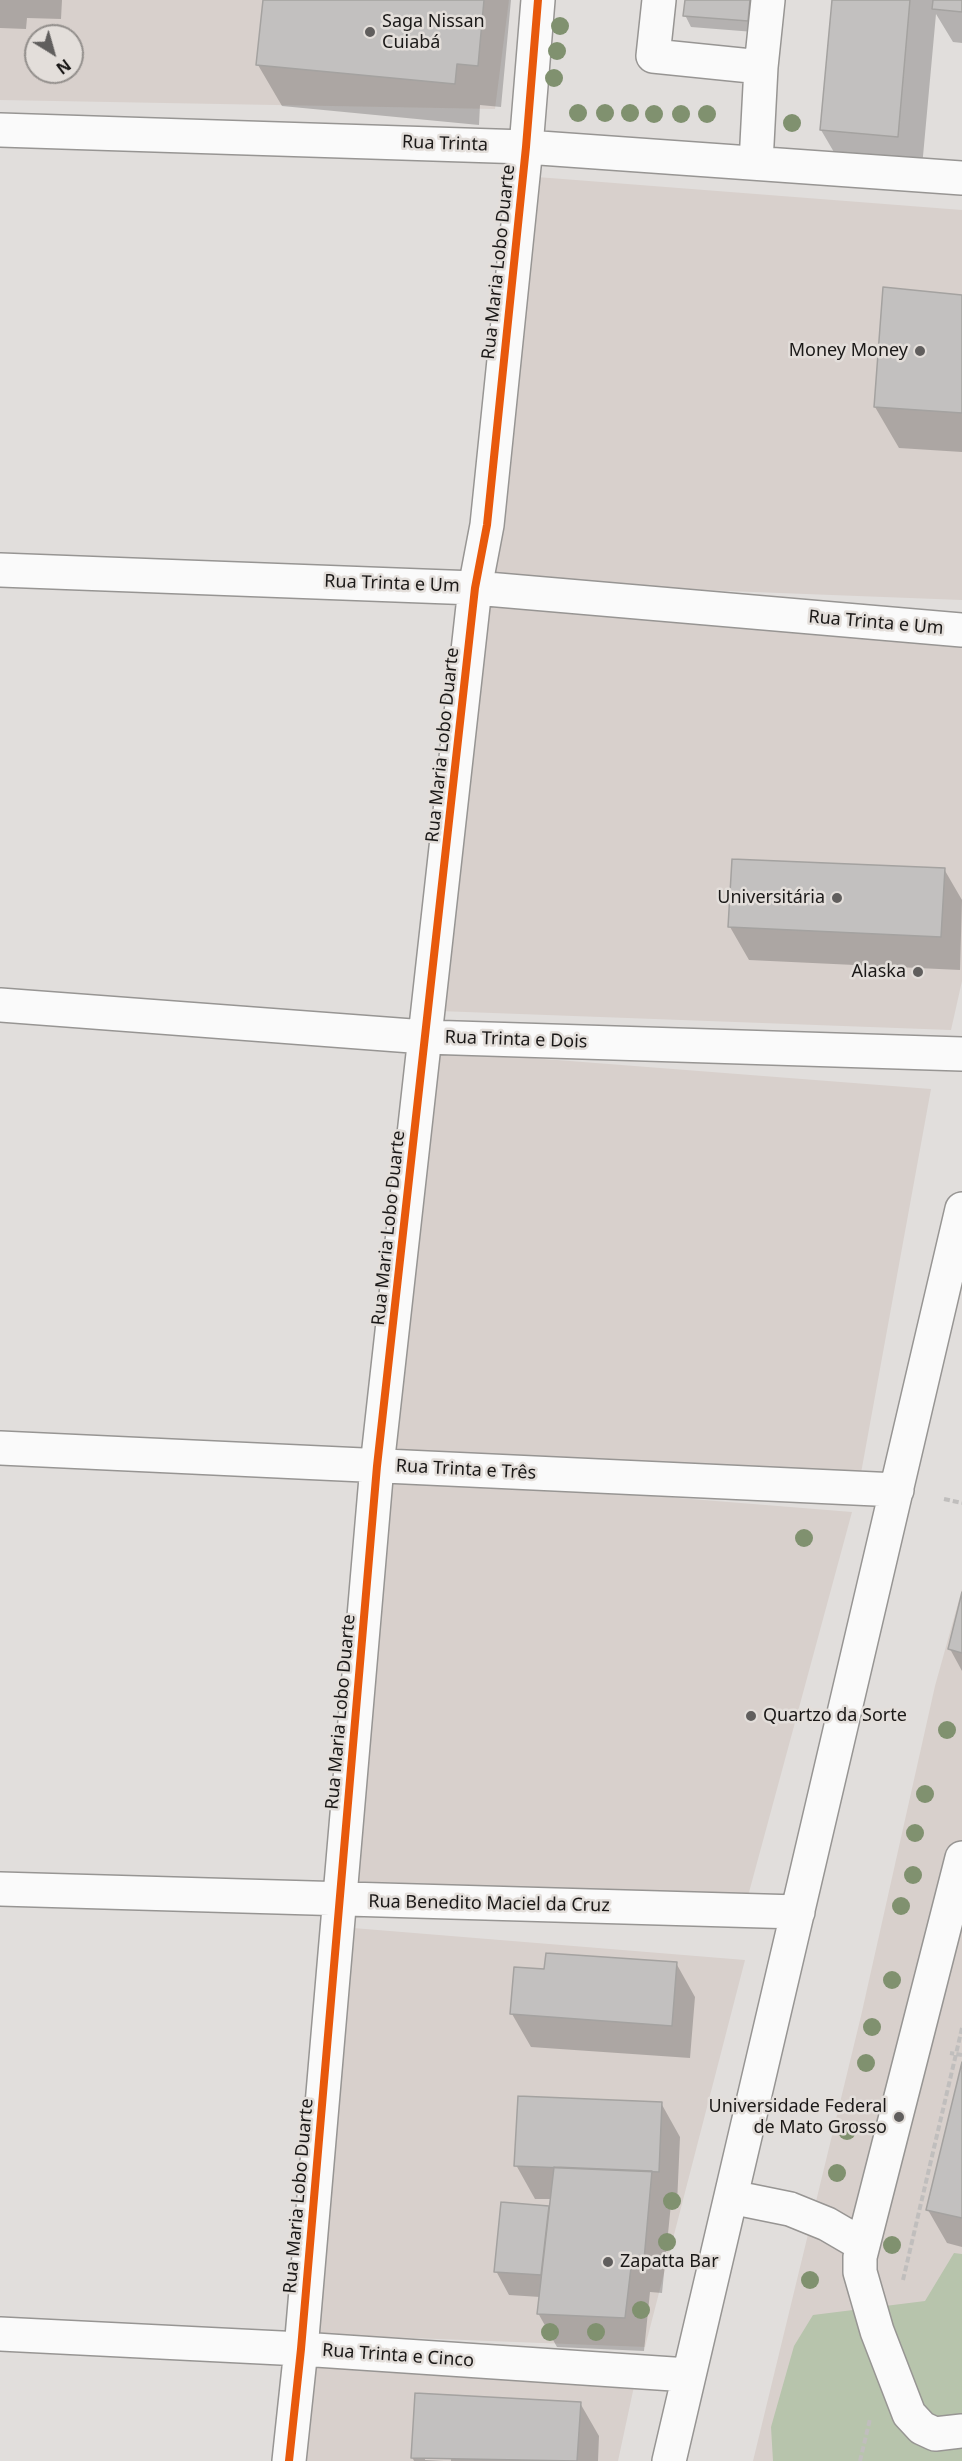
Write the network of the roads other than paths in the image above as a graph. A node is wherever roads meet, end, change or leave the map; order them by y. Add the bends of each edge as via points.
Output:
1 (538, 0) edge
2 (659, 0) edge
3 (768, 0) edge
4 (761, 67) junction
5 (0, 130) edge
6 (526, 147) junction
7 (756, 163) junction
8 (962, 178) edge
9 (0, 570) edge
10 (476, 588) junction
11 (962, 630) edge
12 (0, 1005) edge
13 (425, 1037) junction
14 (962, 1054) edge
15 (962, 1209) edge
16 (0, 1448) edge
17 (377, 1467) junction
18 (897, 1490) junction
19 (962, 1858) edge
20 (0, 1889) edge
21 (339, 1900) junction
22 (798, 1912) junction
23 (730, 2197) junction
24 (863, 2245) junction
25 (0, 2334) edge
26 (301, 2349) junction
27 (688, 2375) junction
28 (962, 2431) edge
29 (289, 2461) edge
30 (669, 2461) edge

1 - 6 street, Rua Maria Lobo Duarte
2 - 4 street via 653,56
3 - 4 street
4 - 7 street
5 - 6 street, Rua Trinta
6 - 7 street, Rua Trinta
6 - 10 street, Rua Maria Lobo Duarte via 487,525
7 - 8 street, Rua Trinta
9 - 10 street, Rua Trinta e Um
10 - 11 street, Rua Trinta e Um
10 - 13 street, Rua Maria Lobo Duarte
12 - 13 street, Rua Trinta e Dois
13 - 14 street, Rua Trinta e Dois
13 - 17 street, Rua Maria Lobo Duarte
15 - 18 street
16 - 17 street, Rua Trinta e Três
17 - 18 street, Rua Trinta e Três
17 - 21 street, Rua Maria Lobo Duarte
18 - 22 street
19 - 24 street
20 - 21 street, Rua Benedito Maciel da Cruz
21 - 22 street, Rua Benedito Maciel da Cruz
21 - 26 street, Rua Maria Lobo Duarte
22 - 23 street
23 - 24 street via 790,2209
23 - 27 street
24 - 28 street via 863,2289 909,2414 922,2428 936,2434
25 - 26 street, Rua Trinta e Cinco
26 - 27 street, Rua Trinta e Cinco
26 - 29 street, Rua Maria Lobo Duarte
27 - 30 street

